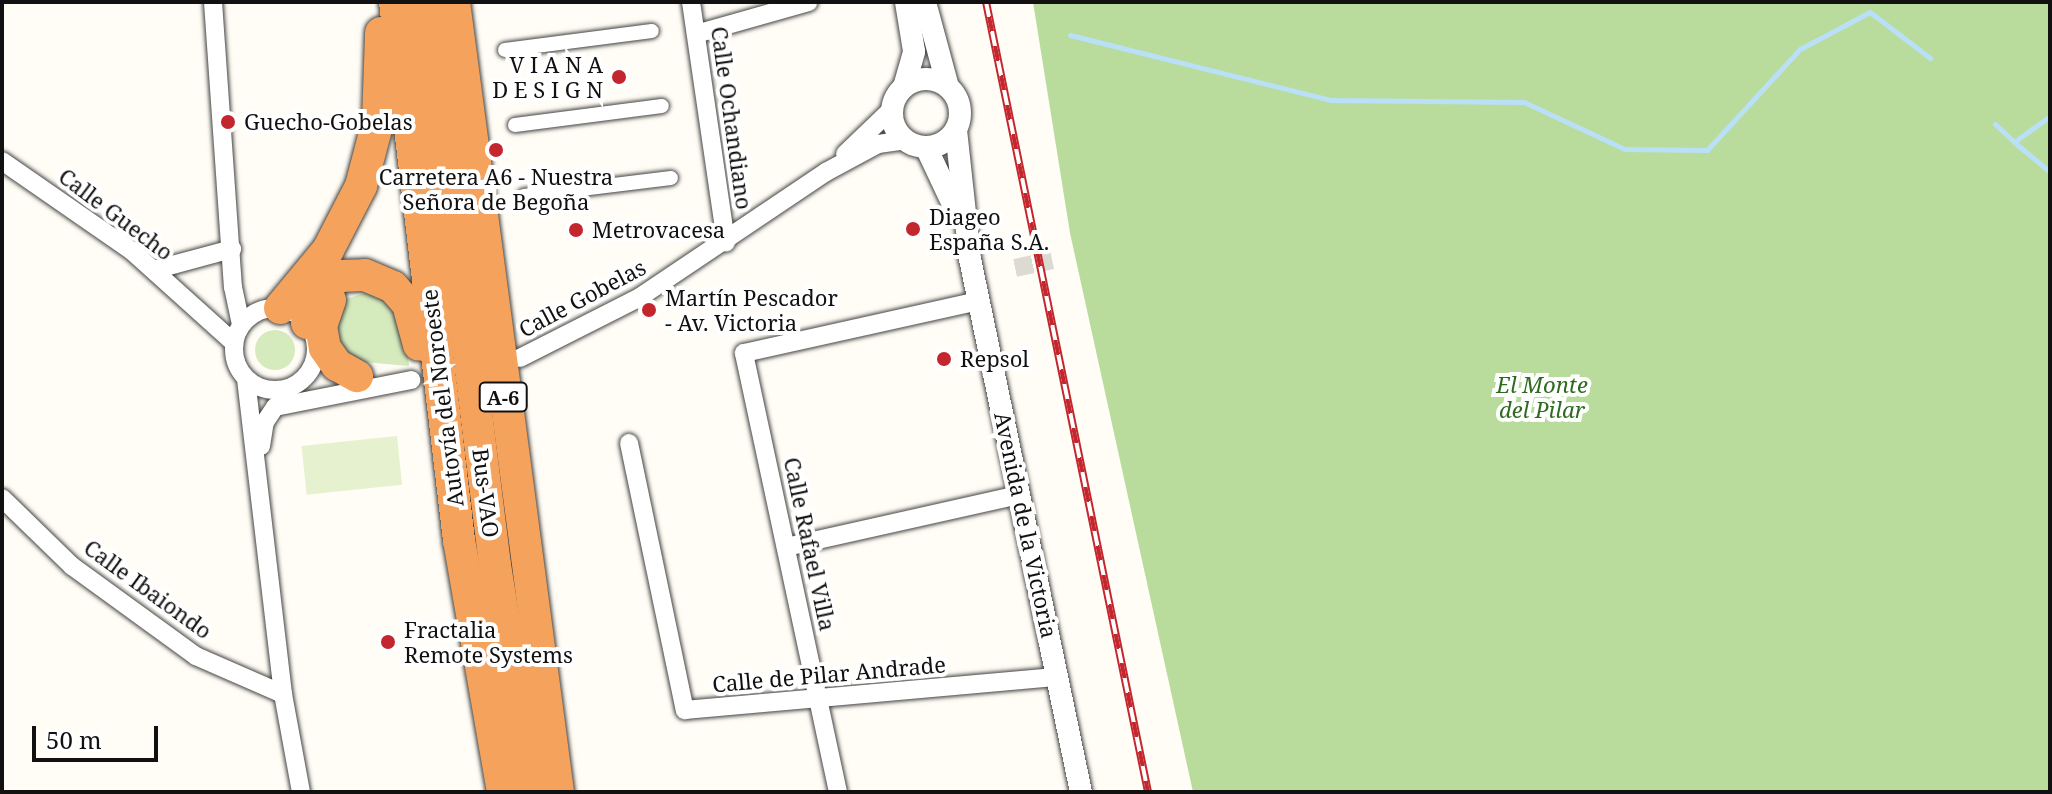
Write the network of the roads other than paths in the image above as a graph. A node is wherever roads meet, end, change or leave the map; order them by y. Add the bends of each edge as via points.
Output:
1 (213, 2) edge
2 (378, 2) edge
3 (395, 2) edge
4 (425, 2) edge
5 (454, 2) edge
6 (691, 2) edge
7 (809, 2) edge
8 (906, 2) edge
9 (925, 2) edge
10 (652, 31) dead end
11 (696, 34) junction
12 (505, 50) dead end
13 (904, 87) junction
14 (948, 87) junction
15 (662, 106) dead end
16 (892, 109) junction
17 (515, 125) dead end
18 (956, 130) junction
19 (916, 144) junction
20 (2, 161) edge
21 (826, 172) junction
22 (671, 178) dead end
23 (524, 196) dead end
24 (726, 242) junction
25 (232, 258) junction
26 (970, 259) junction
27 (154, 270) junction
28 (379, 281) junction
29 (979, 301) junction
30 (272, 308) junction
31 (307, 323) junction
32 (241, 324) junction
33 (233, 342) junction
34 (520, 358) dead end
35 (315, 360) junction
36 (246, 379) junction
37 (365, 382) junction
38 (294, 386) junction
39 (275, 390) junction
40 (440, 398) junction
41 (255, 437) junction
42 (629, 443) dead end
43 (258, 467) junction
44 (1018, 495) junction
45 (2, 498) edge
46 (786, 547) junction
47 (1058, 677) junction
48 (283, 694) junction
49 (820, 699) junction
50 (301, 792) edge
51 (503, 792) edge
52 (531, 792) edge
53 (558, 792) edge
54 (838, 792) edge
55 (1081, 792) edge

1 - 25 street
2 - 30 highway via 378,121 361,186 328,250
3 - 40 highway, Autovía del Noroeste
4 - 52 highway, Bus-VAO via 495,565
5 - 53 highway, A-6
6 - 11 street, Calle Ochandiano
7 - 11 street
8 - 13 street via 914,51
9 - 14 street
10 - 12 street
11 - 24 street, Calle Ochandiano
13 - 14 street via 926,79
13 - 16 street
14 - 18 street via 959,103
15 - 17 street
16 - 19 street via 894,126
16 - 21 street, Calle Gobelas
18 - 19 street via 944,143
18 - 26 street, Avenida de la Victoria
19 - 21 street, Calle Gobelas via 878,144
19 - 26 street, Avenida de la Victoria via 957,212
20 - 27 street, Calle Guecho
21 - 24 street, Calle Gobelas
22 - 23 street
24 - 34 street, Calle Gobelas via 604,319
25 - 27 street
25 - 30 street via 244,296
25 - 32 street
26 - 29 street, Avenida de la Victoria
27 - 33 street, Calle Guecho
28 - 31 highway via 365,275 340,276 314,300
28 - 37 highway via 341,290 322,317 321,335 329,356
28 - 40 highway via 408,304 422,360
29 - 44 street, Avenida de la Victoria
29 - 46 street, Calle Rafael Villa via 744,353
30 - 31 street
30 - 32 street
31 - 35 street
32 - 33 street
33 - 36 street
35 - 37 street via 331,373
35 - 38 street
36 - 39 street
36 - 41 street
37 - 38 street
37 - 43 street via 275,407 265,422
38 - 39 street
39 - 41 street via 261,406
40 - 51 highway, Autovía del Noroeste
41 - 43 street
42 - 49 street, Calle de Pilar Andrade via 685,710
43 - 48 street
44 - 46 street
44 - 47 street, Avenida de la Victoria
45 - 48 street, Calle Ibaiondo via 72,566 196,656
46 - 49 street, Calle Rafael Villa
47 - 49 street, Calle de Pilar Andrade
47 - 55 street, Avenida de la Victoria
48 - 50 street
49 - 54 street, Calle Rafael Villa

